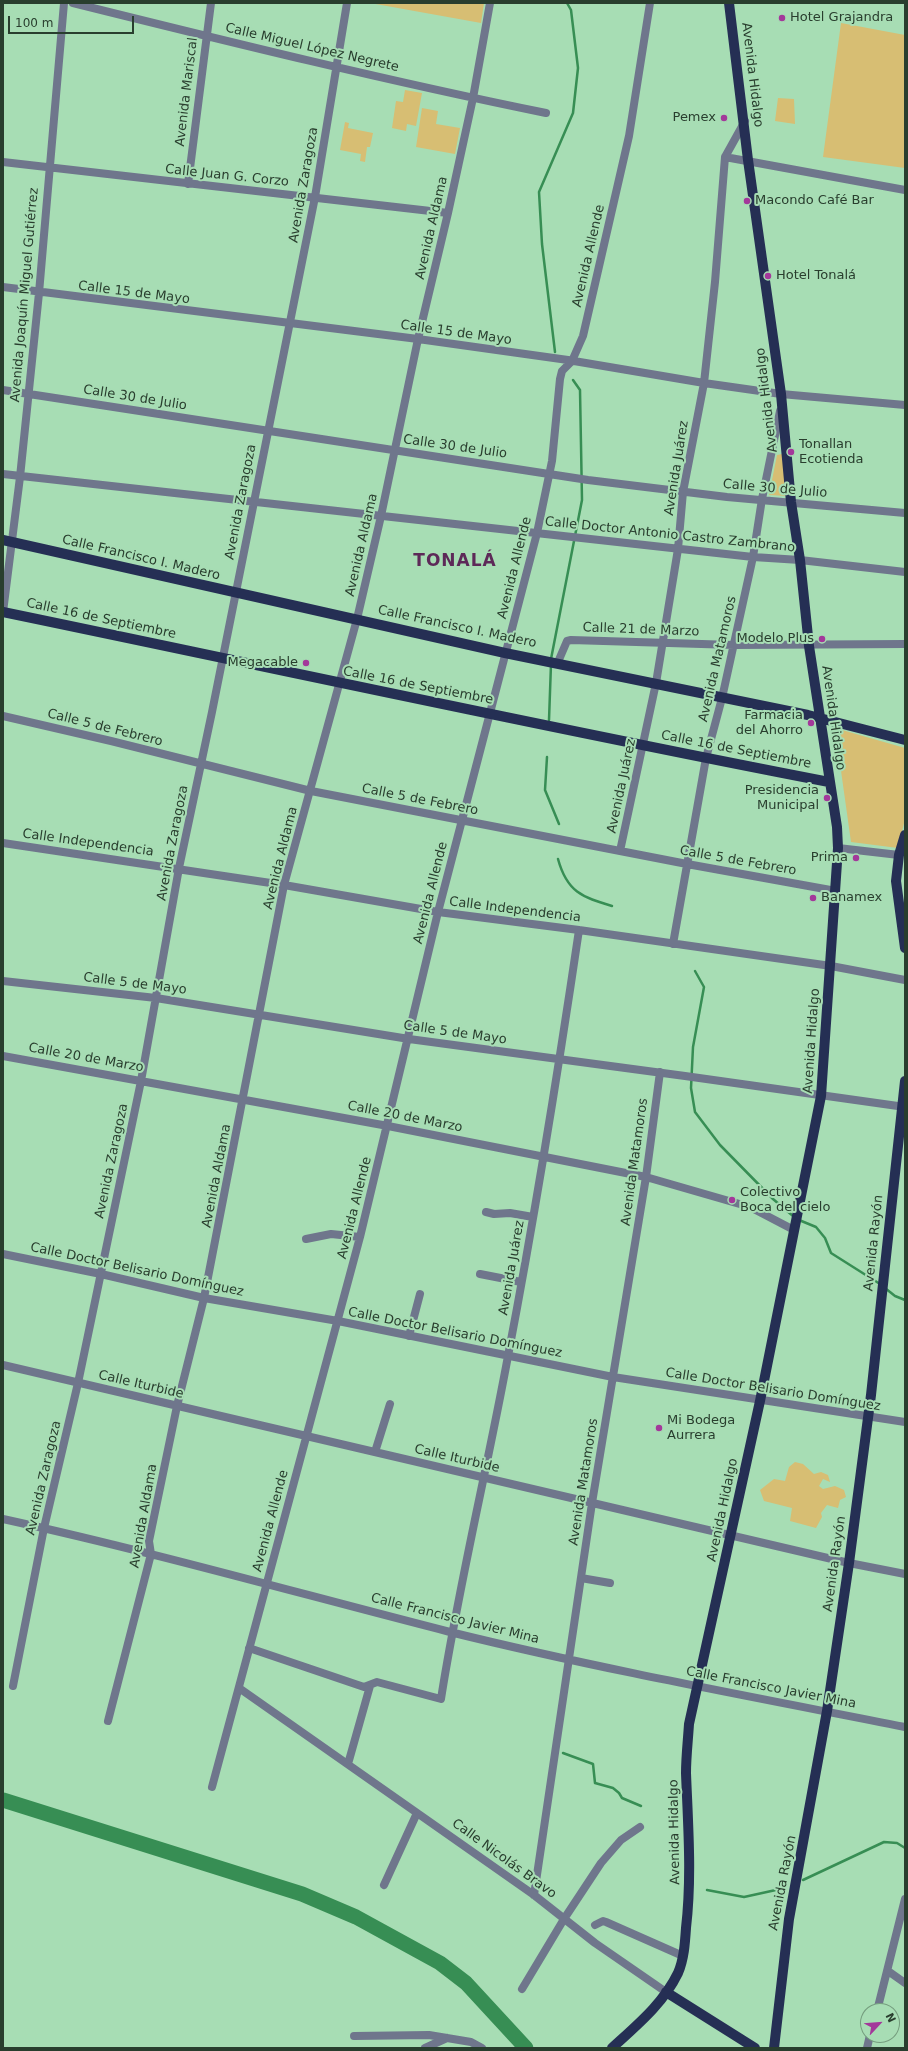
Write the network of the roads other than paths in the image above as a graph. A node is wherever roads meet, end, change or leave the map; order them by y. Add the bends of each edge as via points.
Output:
1 (64, 3) edge
2 (73, 3) edge
3 (211, 3) edge
4 (347, 3) edge
5 (490, 3) edge
6 (650, 3) edge
7 (729, 3) edge
8 (206, 36) junction
9 (337, 66) junction
10 (473, 98) junction
11 (546, 113) dead end
12 (745, 121) junction
13 (725, 156) junction
14 (748, 160) junction
15 (3, 162) edge
16 (49, 168) junction
17 (188, 184) junction
18 (905, 190) edge
19 (315, 197) junction
20 (448, 213) junction
21 (3, 287) edge
22 (39, 293) junction
23 (290, 324) junction
24 (418, 339) junction
25 (572, 361) junction
26 (704, 383) junction
27 (3, 390) edge
28 (28, 394) junction
29 (782, 398) junction
30 (905, 405) edge
31 (268, 431) junction
32 (394, 450) junction
33 (3, 474) edge
34 (550, 474) junction
35 (20, 476) junction
36 (683, 492) junction
37 (762, 499) junction
38 (255, 502) junction
39 (791, 502) junction
40 (905, 513) edge
41 (381, 516) junction
42 (537, 533) junction
43 (7, 541) edge
44 (678, 548) junction
45 (753, 557) junction
46 (800, 560) junction
47 (905, 572) edge
48 (236, 592) junction
49 (3, 612) edge
50 (357, 619) junction
51 (663, 643) junction
52 (905, 644) edge
53 (734, 645) junction
54 (809, 646) junction
55 (505, 653) junction
56 (223, 657) junction
57 (555, 662) junction
58 (339, 683) junction
59 (656, 683) junction
60 (722, 698) junction
61 (489, 713) junction
62 (3, 716) edge
63 (820, 717) junction
64 (905, 740) edge
65 (643, 745) junction
66 (706, 758) junction
67 (201, 764) junction
68 (829, 782) junction
69 (311, 791) junction
70 (461, 821) junction
71 (905, 835) edge
72 (3, 843) edge
73 (838, 848) junction
74 (620, 851) junction
75 (899, 856) junction
76 (687, 864) junction
77 (179, 868) junction
78 (901, 881) edge
79 (284, 884) junction
80 (836, 890) junction
81 (438, 912) junction
82 (579, 930) junction
83 (673, 944) junction
84 (905, 948) edge
85 (831, 966) junction
86 (905, 980) edge
87 (3, 981) edge
88 (156, 998) junction
89 (259, 1014) junction
90 (409, 1039) junction
91 (3, 1056) edge
92 (560, 1059) junction
93 (660, 1072) junction
94 (142, 1081) junction
95 (905, 1081) edge
96 (821, 1096) junction
97 (244, 1099) junction
98 (903, 1107) edge
99 (388, 1126) junction
100 (542, 1157) junction
101 (646, 1177) junction
102 (486, 1212) dead end
103 (533, 1217) junction
104 (794, 1228) junction
105 (360, 1237) junction
106 (306, 1239) dead end
107 (3, 1254) edge
108 (101, 1274) junction
109 (480, 1274) dead end
110 (521, 1282) junction
111 (420, 1294) dead end
112 (204, 1298) junction
113 (338, 1321) junction
114 (409, 1336) junction
115 (508, 1356) junction
116 (3, 1365) edge
117 (613, 1377) junction
118 (78, 1383) junction
119 (760, 1401) junction
120 (390, 1404) dead end
121 (177, 1406) junction
122 (868, 1418) junction
123 (905, 1422) edge
124 (306, 1436) junction
125 (375, 1452) junction
126 (484, 1478) junction
127 (592, 1503) junction
128 (3, 1519) edge
129 (44, 1528) junction
130 (731, 1535) junction
131 (151, 1554) junction
132 (849, 1563) junction
133 (905, 1574) edge
134 (581, 1578) junction
135 (610, 1583) dead end
136 (267, 1584) junction
137 (451, 1632) junction
138 (249, 1648) junction
139 (569, 1658) junction
140 (697, 1685) junction
141 (13, 1686) dead end
142 (370, 1686) junction
143 (239, 1688) junction
144 (827, 1711) junction
145 (108, 1721) dead end
146 (905, 1727) edge
147 (348, 1764) junction
148 (212, 1787) dead end
149 (417, 1813) junction
150 (640, 1827) dead end
151 (384, 1885) dead end
152 (534, 1895) junction
153 (905, 1899) edge
154 (564, 1918) junction
155 (596, 1925) dead end
156 (683, 1956) junction
157 (888, 1971) junction
158 (905, 1983) edge
159 (522, 1989) dead end
160 (666, 1992) junction
161 (879, 2003) edge
162 (354, 2036) dead end
163 (448, 2037) junction
164 (425, 2048) edge
165 (482, 2048) edge
166 (612, 2048) edge
167 (755, 2048) edge
168 (774, 2048) edge

1 - 16 street, Avenida Joaquín Miguel Gutiérrez
2 - 8 street, Calle Miguel López Negrete
3 - 8 street, Avenida Mariscal
4 - 9 street, Avenida Zaragoza
5 - 10 street, Avenida Aldama
6 - 25 street, Avenida Allende via 629,136 583,336
7 - 12 main road, Avenida Hidalgo
8 - 9 street, Calle Miguel López Negrete
8 - 17 street, Avenida Mariscal
9 - 10 street, Calle Miguel López Negrete
9 - 19 street, Avenida Zaragoza
10 - 11 street, Calle Miguel López Negrete
10 - 20 street, Avenida Aldama
12 - 13 street
12 - 14 main road, Avenida Hidalgo
13 - 14 street
13 - 26 street, Avenida Juárez
14 - 18 street
14 - 29 main road, Avenida Hidalgo
15 - 16 street, Calle Juan G. Corzo
16 - 17 street, Calle Juan G. Corzo
16 - 22 street, Avenida Joaquín Miguel Gutiérrez
17 - 19 street, Calle Juan G. Corzo
19 - 20 street, Calle Juan G. Corzo
19 - 23 street, Avenida Zaragoza
20 - 24 street, Avenida Aldama
21 - 22 street, Calle 15 de Mayo
22 - 23 street, Calle 15 de Mayo
22 - 28 street, Avenida Joaquín Miguel Gutiérrez
23 - 24 street, Calle 15 de Mayo
23 - 31 street, Avenida Zaragoza
24 - 25 street, Calle 15 de Mayo
24 - 32 street, Avenida Aldama
25 - 26 street, Calle 15 de Mayo
25 - 34 street, Avenida Allende via 562,371 560,378
26 - 29 street, Calle 15 de Mayo
26 - 36 street, Avenida Juárez
27 - 28 street, Calle 30 de Julio
28 - 31 street, Calle 30 de Julio
28 - 35 street, Avenida Joaquín Miguel Gutiérrez
29 - 30 street, Calle 15 de Mayo
29 - 37 street, Avenida Matamoros
29 - 39 main road, Avenida Hidalgo
31 - 32 street, Calle 30 de Julio
31 - 38 street, Avenida Zaragoza
32 - 34 street, Calle 30 de Julio
32 - 41 street, Avenida Aldama
33 - 35 street, Calle Doctor Antonio Castro Zambrano
34 - 36 street, Calle 30 de Julio
34 - 42 street, Avenida Allende
35 - 38 street, Calle Doctor Antonio Castro Zambrano
35 - 43 street, Avenida Joaquín Miguel Gutiérrez
36 - 37 street, Calle 30 de Julio
36 - 44 street, Avenida Juárez
37 - 39 street, Calle 30 de Julio
37 - 45 street, Avenida Matamoros
38 - 41 street, Calle Doctor Antonio Castro Zambrano
38 - 48 street, Avenida Zaragoza
39 - 40 street, Calle 30 de Julio
39 - 46 main road, Avenida Hidalgo
41 - 42 street, Calle Doctor Antonio Castro Zambrano
41 - 50 street, Avenida Aldama
42 - 44 street, Calle Doctor Antonio Castro Zambrano
42 - 55 street, Avenida Allende
43 - 48 main road, Calle Francisco I. Madero
43 - 49 street, Avenida Joaquín Miguel Gutiérrez
44 - 45 street, Calle Doctor Antonio Castro Zambrano
44 - 51 street, Avenida Juárez
45 - 46 street, Calle Doctor Antonio Castro Zambrano
45 - 53 street, Avenida Matamoros
46 - 47 street, Calle Doctor Antonio Castro Zambrano
46 - 54 main road, Avenida Hidalgo
48 - 50 main road, Calle Francisco I. Madero
48 - 56 street, Avenida Zaragoza
49 - 56 main road, Calle 16 de Septiembre
50 - 55 main road, Calle Francisco I. Madero
50 - 58 street, Avenida Aldama
51 - 53 street, Calle 21 de Marzo
51 - 57 street, Calle 21 de Marzo via 569,640
51 - 59 street, Avenida Juárez
52 - 54 street
53 - 54 street, Calle 21 de Marzo
53 - 60 street, Avenida Matamoros
54 - 63 main road, Avenida Hidalgo
55 - 57 main road, Calle Francisco I. Madero
55 - 61 street, Avenida Allende
56 - 58 main road, Calle 16 de Septiembre
56 - 67 street, Avenida Zaragoza
57 - 59 main road, Calle Francisco I. Madero
58 - 61 main road, Calle 16 de Septiembre
58 - 69 street, Avenida Aldama
59 - 60 main road, Calle Francisco I. Madero
59 - 65 street, Avenida Juárez
60 - 63 main road, Calle Francisco I. Madero
60 - 66 street, Avenida Matamoros
61 - 65 main road, Calle 16 de Septiembre
61 - 70 street, Avenida Allende
62 - 67 street, Calle 5 de Febrero
63 - 64 main road, Calle Francisco I. Madero
63 - 68 main road, Avenida Hidalgo
65 - 66 main road, Calle 16 de Septiembre
65 - 74 street, Avenida Juárez
66 - 68 main road, Calle 16 de Septiembre
66 - 76 street, Avenida Matamoros
67 - 69 street, Calle 5 de Febrero
67 - 77 street, Avenida Zaragoza
68 - 73 main road, Avenida Hidalgo
69 - 70 street, Calle 5 de Febrero
69 - 79 street, Avenida Aldama
70 - 74 street, Calle 5 de Febrero
70 - 81 street, Avenida Allende
71 - 75 main road
72 - 77 street, Calle Independencia
73 - 75 street
73 - 80 main road, Avenida Hidalgo
74 - 76 street, Calle 5 de Febrero
75 - 78 main road
76 - 80 street, Calle 5 de Febrero
76 - 83 street, Avenida Matamoros
77 - 79 street, Calle Independencia
77 - 88 street, Avenida Zaragoza
78 - 84 main road
79 - 81 street, Calle Independencia
79 - 89 street, Avenida Aldama
80 - 85 main road, Avenida Hidalgo
81 - 82 street, Calle Independencia
81 - 90 street, Avenida Allende
82 - 83 street, Calle Independencia
82 - 92 street, Avenida Juárez
83 - 85 street, Calle Independencia
85 - 86 street, Calle Independencia
85 - 96 main road, Avenida Hidalgo
87 - 88 street, Calle 5 de Mayo
88 - 89 street, Calle 5 de Mayo
88 - 94 street, Avenida Zaragoza
89 - 90 street, Calle 5 de Mayo
89 - 97 street, Avenida Aldama
90 - 92 street, Calle 5 de Mayo
90 - 99 street, Avenida Allende
91 - 94 street, Calle 20 de Marzo
92 - 93 street, Calle 5 de Mayo
92 - 100 street, Avenida Juárez
93 - 96 street, Calle 5 de Mayo
93 - 101 street, Avenida Matamoros
94 - 97 street, Calle 20 de Marzo
94 - 108 street, Avenida Zaragoza
95 - 98 main road, Avenida Rayón
96 - 98 street, Calle 5 de Mayo
96 - 104 main road, Avenida Hidalgo
97 - 99 street, Calle 20 de Marzo
97 - 112 street, Avenida Aldama
98 - 122 main road, Avenida Rayón
99 - 100 street, Calle 20 de Marzo
99 - 105 street, Avenida Allende
100 - 101 street, Calle 20 de Marzo
100 - 103 street, Avenida Juárez
101 - 104 street, Calle 20 de Marzo via 750,1208
101 - 117 street, Avenida Matamoros
102 - 103 street
103 - 110 street, Avenida Juárez
104 - 119 main road, Avenida Hidalgo
105 - 106 street via 331,1234
105 - 113 street, Avenida Allende
107 - 108 street, Calle Doctor Belisario Domínguez
108 - 112 street, Calle Doctor Belisario Domínguez
108 - 118 street, Avenida Zaragoza
109 - 110 street
110 - 115 street, Avenida Juárez
111 - 114 street
112 - 113 street, Calle Doctor Belisario Domínguez
112 - 121 street, Avenida Aldama
113 - 114 street, Calle Doctor Belisario Domínguez
113 - 124 street, Avenida Allende
114 - 115 street, Calle Doctor Belisario Domínguez
115 - 117 street, Calle Doctor Belisario Domínguez
115 - 126 street, Avenida Juárez
116 - 118 street, Calle Iturbide
117 - 119 street, Calle Doctor Belisario Domínguez
117 - 127 street, Avenida Matamoros
118 - 121 street, Calle Iturbide
118 - 129 street, Avenida Zaragoza
119 - 122 street, Calle Doctor Belisario Domínguez
119 - 130 main road, Avenida Hidalgo
120 - 125 street
121 - 124 street, Calle Iturbide
121 - 131 street, Avenida Aldama via 149,1541
122 - 123 street, Calle Doctor Belisario Domínguez
122 - 132 main road, Avenida Rayón
124 - 125 street, Calle Iturbide
124 - 136 street, Avenida Allende
125 - 126 street, Calle Iturbide
126 - 127 street, Calle Iturbide
126 - 137 street, Avenida Juárez
127 - 130 street, Calle Iturbide
127 - 134 street, Avenida Matamoros
128 - 129 street, Calle Francisco Javier Mina
129 - 131 street, Calle Francisco Javier Mina
129 - 141 street, Avenida Zaragoza
130 - 132 street, Calle Iturbide
130 - 140 main road, Avenida Hidalgo
131 - 136 street, Calle Francisco Javier Mina
131 - 145 street, Avenida Aldama
132 - 133 street, Calle Iturbide
132 - 144 main road, Avenida Rayón
134 - 135 street
134 - 139 street, Avenida Matamoros
136 - 137 street, Calle Francisco Javier Mina
136 - 138 street, Avenida Allende
137 - 139 street, Calle Francisco Javier Mina
137 - 142 street, Avenida Juárez via 441,1698 377,1682
138 - 142 street via 364,1687
138 - 143 street, Avenida Allende
139 - 140 street, Calle Francisco Javier Mina
139 - 152 street, Avenida Matamoros
140 - 144 street, Calle Francisco Javier Mina
140 - 156 main road, Avenida Hidalgo via 689,1724 686,1771 689,1890
142 - 147 street
143 - 147 street, Calle Nicolás Bravo
143 - 148 street, Avenida Allende
144 - 146 street, Calle Francisco Javier Mina
144 - 168 main road, Avenida Rayón via 789,1919
147 - 149 street, Calle Nicolás Bravo
149 - 151 street
149 - 152 street, Calle Nicolás Bravo
150 - 154 street via 620,1840 601,1863
152 - 154 street, Calle Nicolás Bravo
153 - 157 street
154 - 159 street
154 - 160 street, Calle Nicolás Bravo
155 - 156 street via 606,1922
156 - 160 main road, Avenida Hidalgo via 678,1972
157 - 158 street
157 - 161 street
160 - 166 main road, Avenida Hidalgo via 644,2020
160 - 167 main road, Calle Nicolás Bravo
162 - 163 street via 424,2034
163 - 164 street
163 - 165 street via 471,2042

